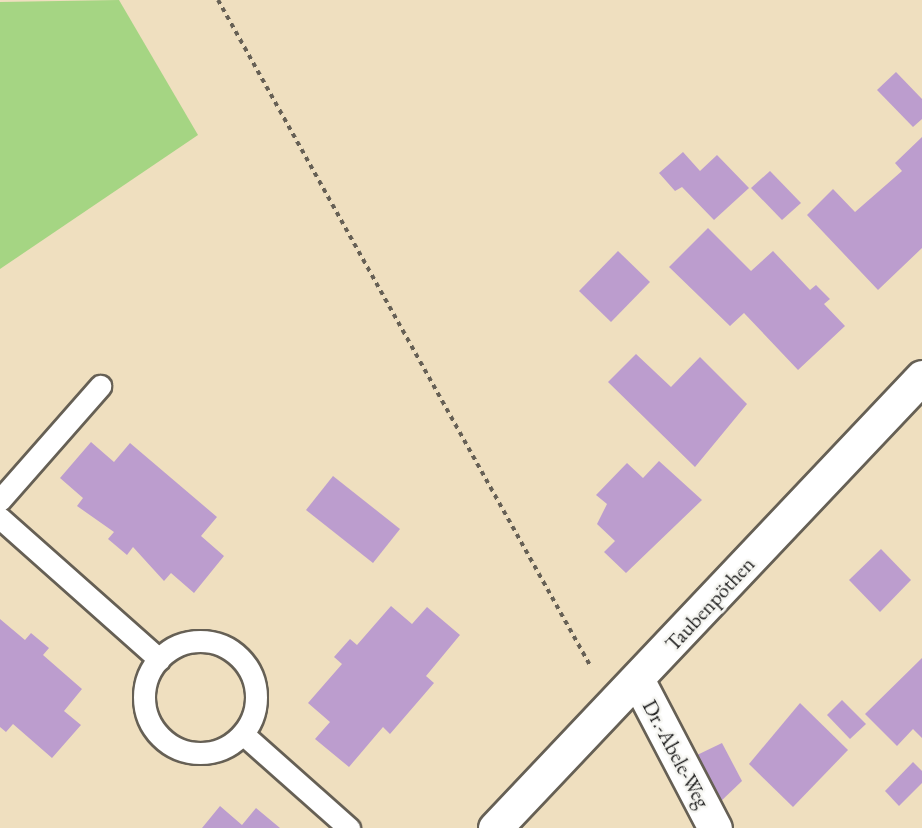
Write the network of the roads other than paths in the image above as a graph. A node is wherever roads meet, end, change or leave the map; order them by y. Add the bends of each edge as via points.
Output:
1 (922, 377) edge
2 (100, 386) dead end
3 (0, 500) edge
4 (0, 518) edge
5 (159, 659) junction
6 (638, 681) junction
7 (243, 734) junction
8 (349, 828) edge
9 (495, 828) edge
10 (715, 828) edge

1 - 6 street, Taubenpöthen
2 - 3 lane
4 - 5 lane
5 - 7 lane via 178,645 198,640 236,653 256,685 256,703
5 - 7 lane via 144,692 145,711 167,744 205,754 224,749
6 - 9 street, Taubenpöthen
6 - 10 street, Dr.-Abele-Weg
7 - 8 lane

